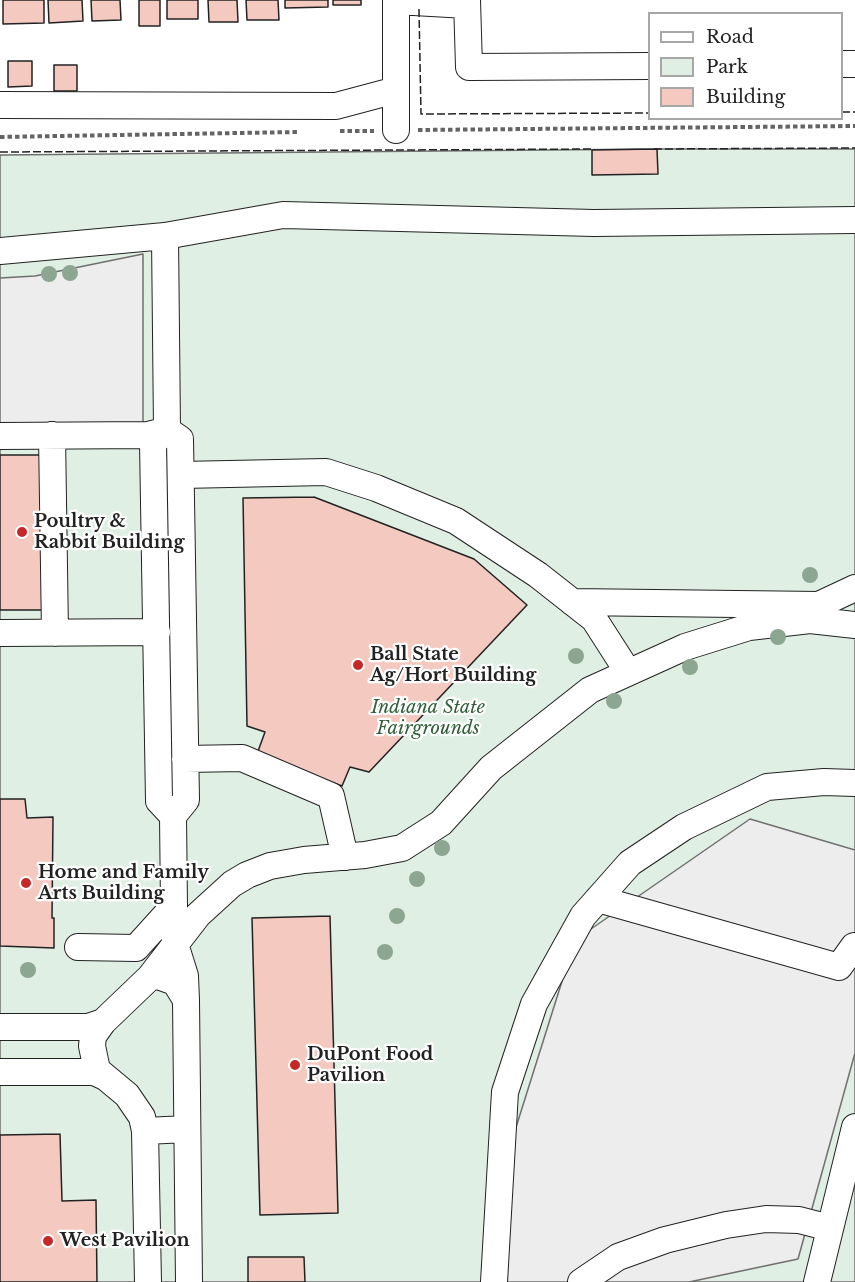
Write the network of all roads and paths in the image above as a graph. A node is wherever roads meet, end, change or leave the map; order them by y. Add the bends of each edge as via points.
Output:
1 (396, 0) edge
2 (467, 2) edge
3 (648, 66) edge
4 (396, 90) junction
5 (0, 105) edge
6 (855, 126) edge
7 (396, 130) junction
8 (336, 131) dead end
9 (300, 132) dead end
10 (0, 137) edge
11 (855, 220) edge
12 (165, 236) junction
13 (0, 251) edge
14 (166, 430) junction
15 (52, 435) junction
16 (0, 436) edge
17 (182, 486) junction
18 (155, 496) junction
19 (156, 566) junction
20 (183, 574) junction
21 (855, 588) edge
22 (572, 602) junction
23 (820, 605) junction
24 (782, 623) junction
25 (855, 625) edge
26 (156, 632) junction
27 (0, 633) edge
28 (54, 633) junction
29 (157, 663) junction
30 (184, 664) junction
31 (628, 672) junction
32 (158, 746) junction
33 (185, 751) junction
34 (855, 783) edge
35 (173, 816) junction
36 (345, 857) junction
37 (598, 899) junction
38 (174, 906) junction
39 (175, 944) junction
40 (855, 945) edge
41 (78, 947) dead end
42 (150, 977) junction
43 (186, 1000) junction
44 (103, 1022) junction
45 (0, 1027) edge
46 (0, 1072) edge
47 (105, 1077) junction
48 (855, 1126) edge
49 (187, 1129) junction
50 (145, 1131) junction
51 (830, 1228) junction
52 (148, 1282) edge
53 (189, 1282) edge
54 (494, 1282) edge
55 (581, 1282) edge
56 (817, 1282) edge

1 - 2 street
1 - 4 street
2 - 3 street via 469,67
4 - 5 street via 336,106
4 - 7 street
6 - 7 path
7 - 8 path
9 - 10 path
11 - 12 street via 594,223 283,216
12 - 13 street
12 - 14 street
14 - 15 street via 148,435
14 - 17 street via 180,439
14 - 18 street via 153,443
15 - 16 street
15 - 28 street
17 - 18 street
17 - 20 street
17 - 22 street via 326,472 456,521
18 - 19 street
19 - 20 street
19 - 26 street
20 - 30 street
21 - 23 street
22 - 23 street
22 - 31 street via 594,619
23 - 24 street
24 - 25 street via 810,620
24 - 31 street via 749,627 685,647
26 - 28 street
26 - 29 street
27 - 28 street
29 - 30 street
29 - 32 street
30 - 33 street
31 - 36 street via 590,690 540,727 491,768 428,834 402,848
32 - 33 street
32 - 35 street via 159,801
33 - 35 street via 186,800
33 - 36 street via 242,758 331,796
34 - 37 street via 767,787 684,827 639,856
35 - 38 street
36 - 39 street via 304,860 247,874 215,897
37 - 40 street via 839,967
37 - 54 street via 583,916 534,1004 505,1092
38 - 39 street
38 - 41 street via 136,948
39 - 42 street
39 - 43 street via 185,976
42 - 43 street via 175,982
42 - 44 street
43 - 49 street
44 - 45 street via 88,1027
44 - 47 street via 93,1036 92,1055 97,1070
46 - 47 street via 94,1072
47 - 50 street via 136,1106
48 - 51 street
49 - 50 street
49 - 53 street
50 - 52 street
51 - 55 street via 800,1220 766,1219 726,1225 618,1257
51 - 56 street

